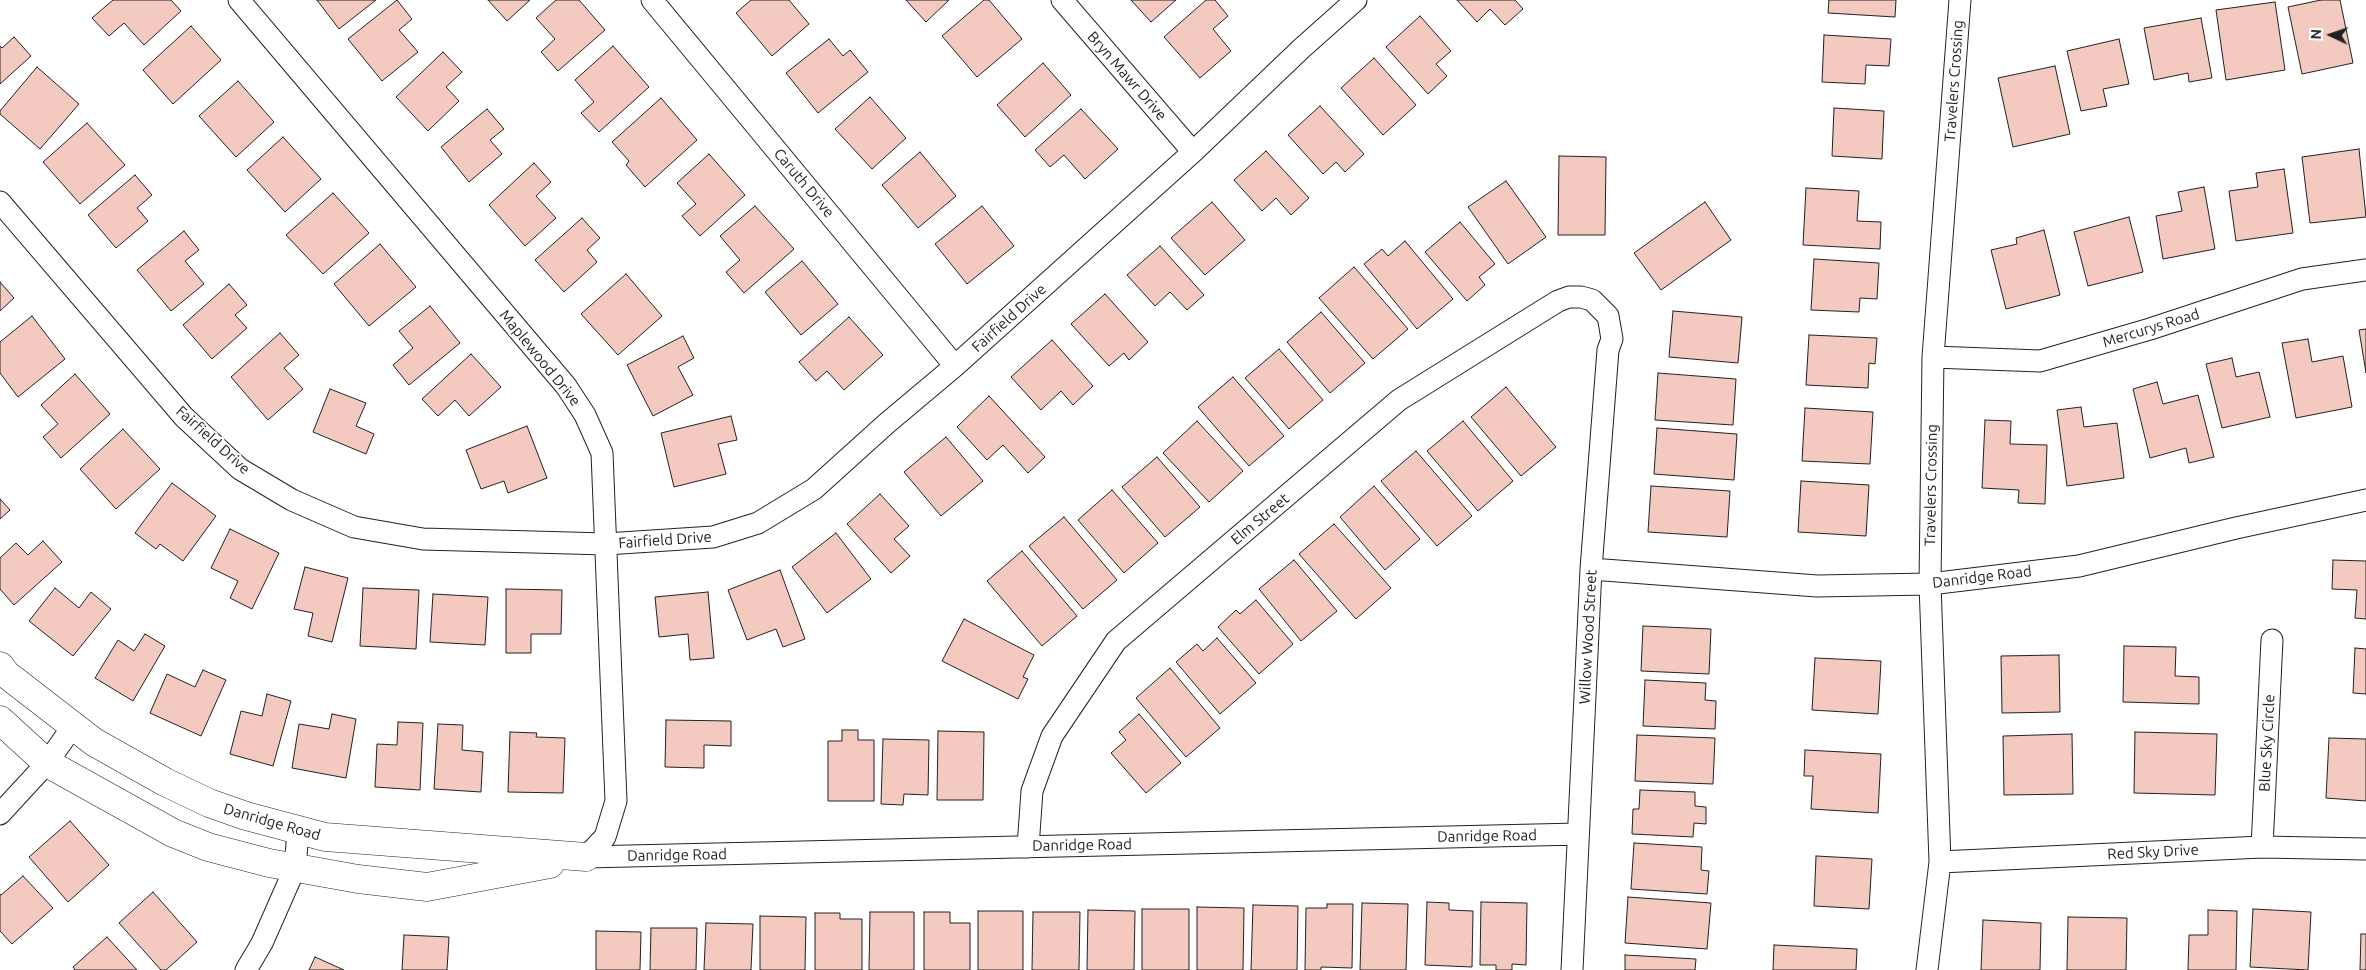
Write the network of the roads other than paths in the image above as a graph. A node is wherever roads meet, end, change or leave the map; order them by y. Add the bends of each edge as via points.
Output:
1 (239, 0) edge
2 (652, 0) edge
3 (1062, 0) edge
4 (1356, 0) edge
5 (1960, 0) edge
6 (1193, 152) junction
7 (0, 202) edge
8 (2366, 270) edge
9 (1601, 307) joint
10 (1933, 357) junction
11 (955, 366) junction
12 (2366, 500) edge
13 (606, 544) junction
14 (1591, 569) junction
15 (1930, 584) junction
16 (2272, 640) dead end
17 (0, 666) edge
18 (0, 720) edge
19 (73, 726) junction
20 (47, 763) junction
21 (0, 814) edge
22 (298, 831) junction
23 (1578, 834) junction
24 (1028, 847) junction
25 (2262, 847) junction
26 (2366, 849) edge
27 (586, 857) junction
28 (1940, 862) junction
29 (296, 868) junction
30 (246, 970) edge
31 (1572, 970) edge
32 (1927, 970) edge

1 - 13 street, Maplewood Drive via 566,386 586,415 602,453
2 - 11 street, Caruth Drive
3 - 6 street, Bryn Mawr Drive
4 - 6 street, Fairfield Drive
5 - 10 street, Travelers Crossing
6 - 11 street, Fairfield Drive
7 - 13 street, Fairfield Drive via 184,417 240,469 292,500 354,527 422,539
8 - 10 street, Mercurys Road via 2302,279 2040,361
9 - 14 street, Willow Wood Street via 1608,316 1612,339 1608,350
9 - 24 street, Elm Street via 1581,297 1558,301 1399,400 1116,642 1052,736 1032,791
10 - 15 street, Travelers Crossing
11 - 13 street, Fairfield Drive via 814,489 758,523 713,537
12 - 15 street, Danridge Road via 2079,566
13 - 27 street, Maplewood Drive via 616,800 605,837
14 - 15 street, Danridge Road via 1817,586
14 - 23 street, Willow Wood Street
15 - 28 street, Travelers Crossing
16 - 25 street, Blue Sky Circle
17 - 19 street, Danridge Road
18 - 20 street, Danridge Road
19 - 20 street
19 - 22 street, Danridge Road via 94,742 209,803
20 - 21 street
20 - 29 street, Danridge Road via 173,833 208,847
22 - 27 street, Danridge Road via 325,837
22 - 29 street
23 - 24 street, Danridge Road
23 - 31 street, Willow Wood Street
24 - 27 street, Danridge Road
25 - 26 street, Red Sky Drive
25 - 28 street, Red Sky Drive
27 - 29 street, Danridge Road via 427,887
28 - 32 street, Travelers Crossing
29 - 30 street

